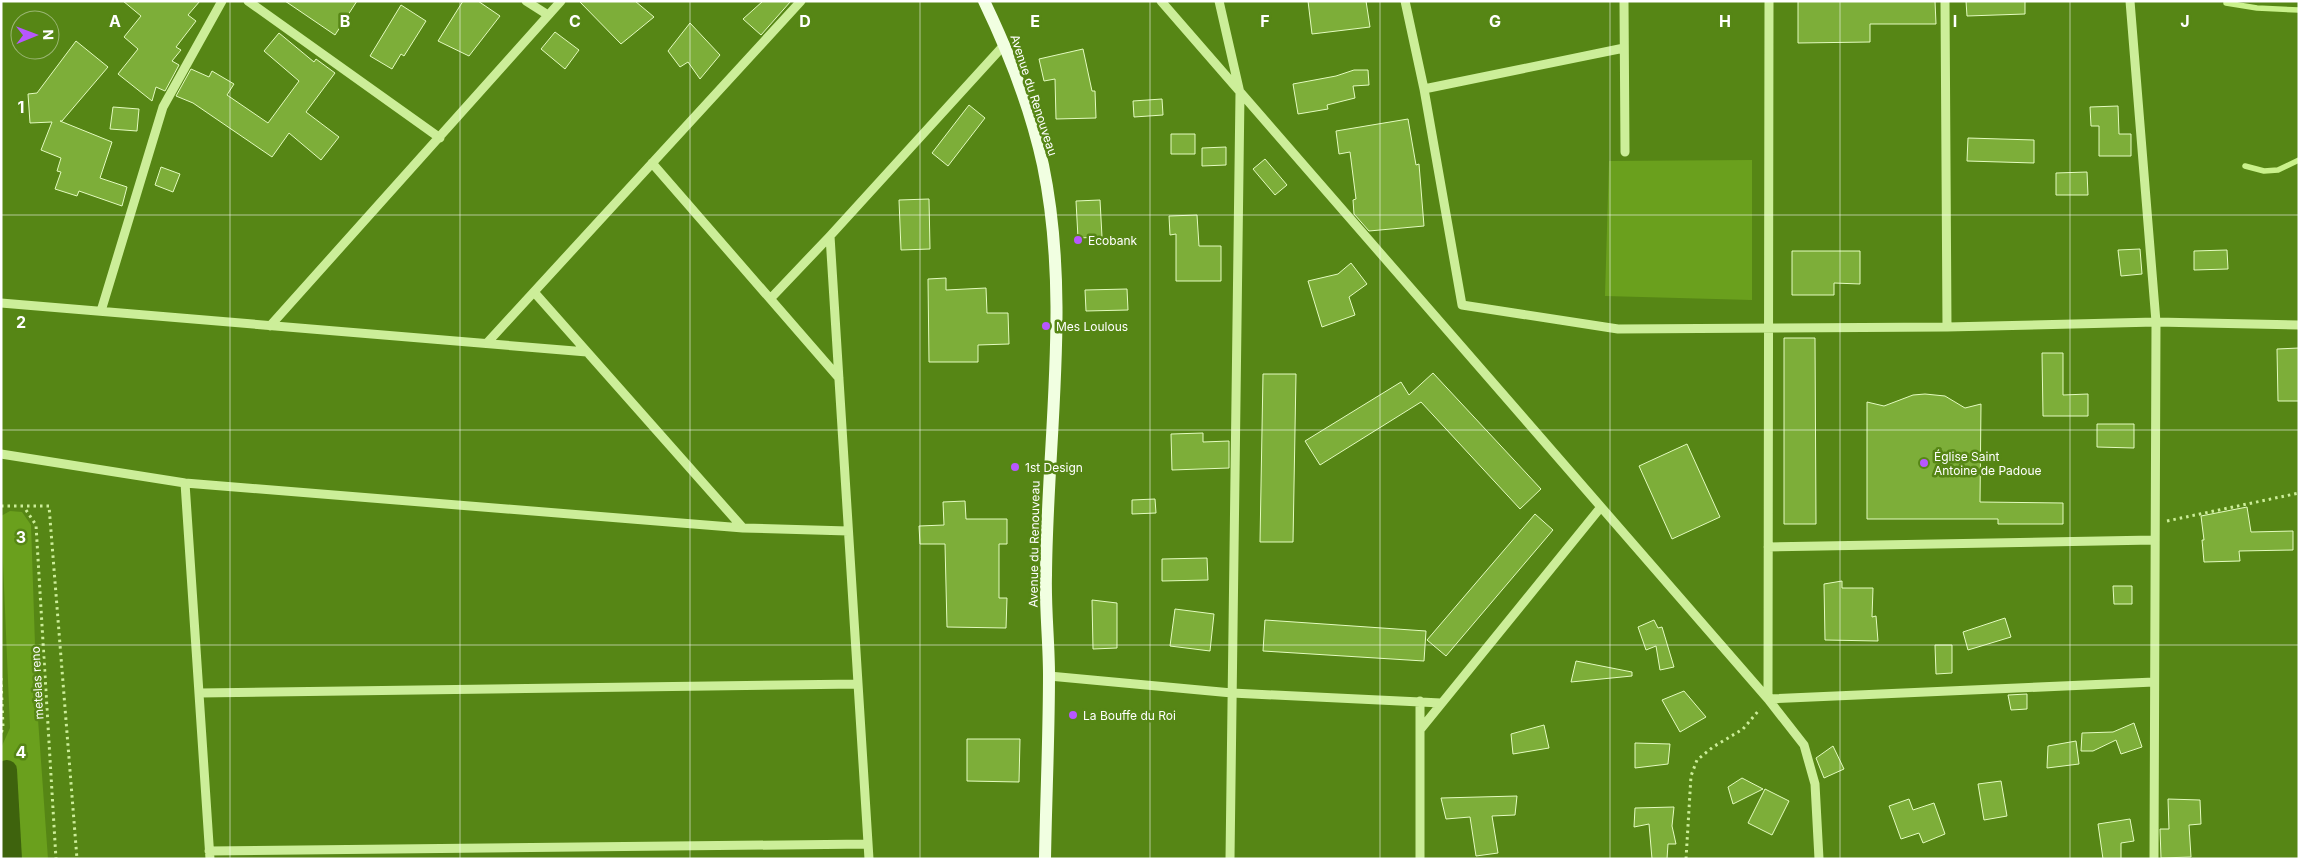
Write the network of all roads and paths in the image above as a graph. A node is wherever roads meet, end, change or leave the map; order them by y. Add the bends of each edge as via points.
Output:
1 (222, 1) edge
2 (248, 1) edge
3 (526, 1) edge
4 (561, 1) edge
5 (801, 1) edge
6 (984, 1) edge
7 (1160, 1) edge
8 (1219, 1) edge
9 (1405, 1) edge
10 (1624, 1) edge
11 (1769, 1) edge
12 (1945, 1) edge
13 (2130, 1) edge
14 (548, 15) junction
15 (1005, 44) junction
16 (1624, 48) junction
17 (1424, 89) junction
18 (1240, 93) junction
19 (440, 138) junction
20 (1625, 152) dead end
21 (652, 164) junction
22 (830, 236) junction
23 (534, 292) junction
24 (771, 298) junction
25 (1, 303) edge
26 (101, 311) junction
27 (2156, 322) junction
28 (2299, 325) edge
29 (270, 326) junction
30 (1768, 327) junction
31 (1947, 327) junction
32 (487, 344) junction
33 (588, 352) junction
34 (839, 378) junction
35 (1, 454) edge
36 (185, 483) junction
37 (2299, 493) edge
38 (1, 506) edge
39 (1601, 507) junction
40 (26, 510) dead end
41 (2154, 523) junction
42 (743, 528) junction
43 (848, 531) junction
44 (2154, 540) junction
45 (1768, 546) junction
46 (1049, 676) junction
47 (1, 678) edge
48 (2154, 682) junction
49 (858, 684) junction
50 (200, 693) junction
51 (1232, 693) junction
52 (1768, 699) junction
53 (1420, 700) junction
54 (1441, 703) junction
55 (1420, 730) junction
56 (1, 734) edge
57 (868, 844) junction
58 (209, 855) edge
59 (56, 859) edge
60 (77, 859) edge
61 (869, 859) edge
62 (1044, 859) edge
63 (1230, 859) edge
64 (1420, 859) edge
65 (1686, 859) edge
66 (1819, 859) edge
67 (2154, 859) edge

1 - 26 street via 163,107
2 - 19 street
3 - 14 street
4 - 14 street
5 - 21 street
6 - 15 main road, Avenue du Renouveau
7 - 18 street
8 - 18 street
9 - 17 street
10 - 16 street
11 - 30 street
12 - 31 street
13 - 27 street
14 - 19 street
15 - 22 street
15 - 46 main road, Avenue du Renouveau via 1043,165 1054,254 1056,308 1046,576
16 - 17 street
16 - 20 street
17 - 30 street via 1462,305 1618,329
18 - 39 street
18 - 51 street
19 - 29 street
21 - 23 street
21 - 24 street
22 - 24 street
22 - 34 street
23 - 32 street
23 - 33 street
24 - 34 street
25 - 26 street
26 - 29 street
27 - 28 street
27 - 31 street
27 - 41 street
29 - 32 street
30 - 31 street
30 - 45 street
32 - 33 street
33 - 42 street
34 - 43 street
35 - 36 street
36 - 42 street
36 - 50 street
37 - 41 path
38 - 60 path via 49,506
39 - 52 street
39 - 54 street
40 - 59 path, metelas reno via 36,525
41 - 44 street
42 - 43 street
43 - 49 street
44 - 45 street
44 - 48 street
45 - 52 street
46 - 51 street
46 - 62 main road, Avenue du Renouveau
47 - 56 path
48 - 52 street
48 - 67 street
49 - 50 street
49 - 57 street
50 - 58 street
51 - 53 street
51 - 63 street
52 - 65 path via 1743,729 1697,760 1691,776
52 - 66 street via 1804,745 1815,784
53 - 54 street
53 - 55 street
54 - 55 street
55 - 64 street
57 - 58 street
57 - 61 street

